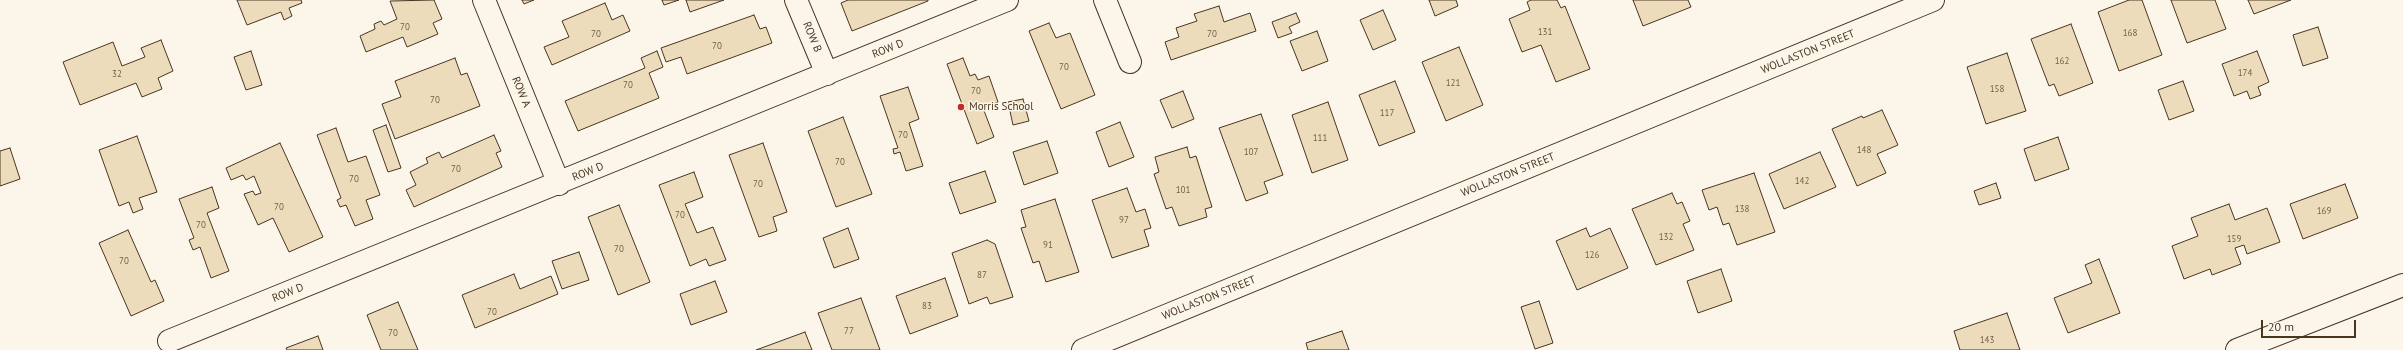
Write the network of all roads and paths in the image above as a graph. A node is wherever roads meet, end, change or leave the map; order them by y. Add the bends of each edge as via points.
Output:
1 (484, 0) edge
2 (796, 0) edge
3 (1007, 0) edge
4 (1105, 0) edge
5 (1933, 0) edge
6 (1130, 62) dead end
7 (827, 74) junction
8 (559, 184) junction
9 (2403, 285) edge
10 (169, 341) dead end
11 (1083, 350) edge
12 (2237, 350) edge

1 - 8 street, ROW A
2 - 7 street, ROW B
3 - 7 street, ROW D
4 - 6 street
5 - 11 street, WOLLASTON STREET
7 - 8 street, ROW D
8 - 10 street, ROW D
9 - 12 street

